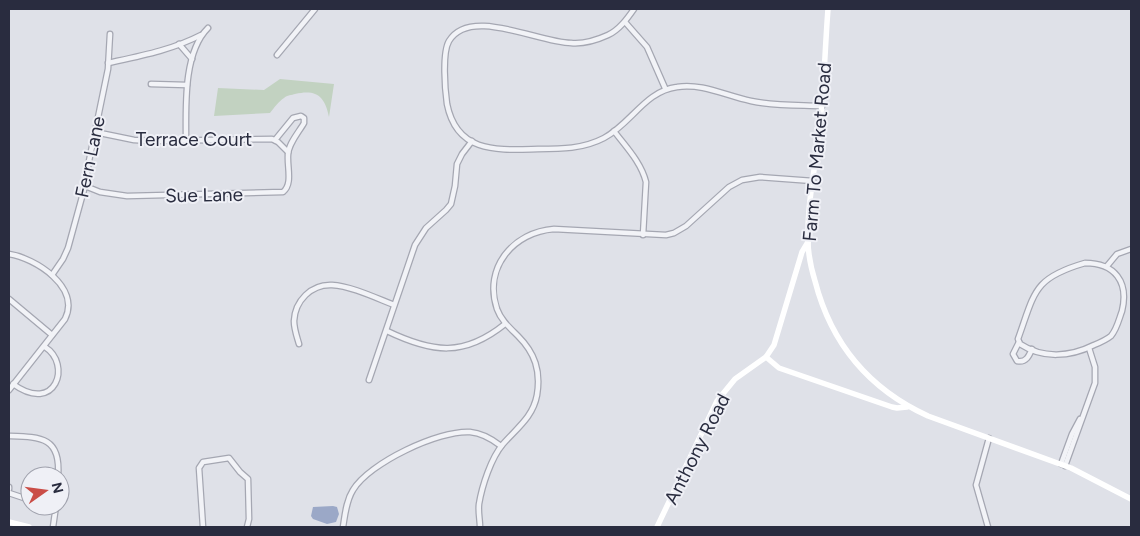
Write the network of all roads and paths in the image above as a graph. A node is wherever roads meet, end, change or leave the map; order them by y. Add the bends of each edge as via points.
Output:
1 (315, 9) edge
2 (634, 9) edge
3 (828, 9) edge
4 (625, 22) junction
5 (208, 28) dead end
6 (110, 34) dead end
7 (201, 36) junction
8 (180, 44) junction
9 (277, 55) dead end
10 (192, 59) junction
11 (108, 63) junction
12 (151, 84) dead end
13 (187, 85) junction
14 (665, 88) junction
15 (822, 106) junction
16 (614, 131) junction
17 (95, 132) junction
18 (186, 140) junction
19 (275, 140) junction
20 (472, 141) junction
21 (288, 152) junction
22 (813, 181) junction
23 (85, 186) junction
24 (643, 234) junction
25 (808, 242) junction
26 (1131, 248) edge
27 (9, 254) edge
28 (1107, 266) junction
29 (52, 275) junction
30 (9, 298) edge
31 (394, 305) junction
32 (505, 324) junction
33 (387, 331) junction
34 (52, 336) junction
35 (1019, 342) junction
36 (299, 344) dead end
37 (45, 347) junction
38 (1089, 348) junction
39 (1032, 349) junction
40 (766, 357) junction
41 (369, 380) dead end
42 (13, 384) junction
43 (9, 390) edge
44 (907, 407) junction
45 (9, 436) edge
46 (989, 438) junction
47 (501, 446) junction
48 (1063, 465) junction
49 (58, 466) edge
50 (1131, 499) edge
51 (9, 522) edge
52 (29, 527) edge
53 (203, 527) edge
54 (247, 527) edge
55 (343, 527) edge
56 (480, 527) edge
57 (657, 527) edge
58 (988, 527) edge

1 - 9 street
2 - 4 street
3 - 15 street, Farm To Market Road
4 - 14 street via 647,47
4 - 20 street via 608,35 571,44 479,25 455,34 449,40 446,54 447,103 455,127
5 - 7 street
6 - 11 street, Fern Lane
7 - 8 street
7 - 10 street
8 - 10 street
8 - 11 street
10 - 13 street
11 - 17 street, Fern Lane
12 - 13 street
13 - 18 street
14 - 15 street via 689,85 753,102
14 - 16 street
15 - 22 street, Farm To Market Road
16 - 20 street via 586,145 570,148 498,150
16 - 24 street via 641,166 646,182
17 - 18 street, Terrace Court via 134,140
17 - 23 street, Fern Lane
18 - 19 street, Terrace Court
19 - 21 street, Terrace Court
19 - 21 street via 293,118 304,118
20 - 31 street via 457,164 451,204 420,236
21 - 23 street, Sue Lane via 289,183 285,191 279,193 127,196
22 - 24 street via 760,177 742,180 729,187 680,230 666,235
22 - 25 street, Farm To Market Road
23 - 29 street, Fern Lane via 68,248
24 - 32 street via 554,229 535,232 518,240 505,253 495,275 495,299
25 - 40 street, Anthony Road via 802,252 774,344
25 - 44 street, Farm To Market Road via 819,298 838,339 868,376
26 - 28 street via 1117,254
27 - 29 street via 28,259
28 - 35 street via 1085,262 1047,279 1034,295
28 - 38 street via 1124,290 1124,304 1111,336
29 - 34 street via 63,288 68,309 65,319
30 - 34 street
31 - 33 street
31 - 36 street via 332,285 311,290 300,301 296,312 294,322
32 - 33 street via 478,342 455,348 428,346
32 - 47 street via 532,352 538,382 530,413
33 - 41 street
34 - 37 street
35 - 39 street
35 - 39 street via 1013,354 1017,361 1025,360
37 - 42 street
37 - 42 street via 54,355 58,366 51,390 35,395
38 - 39 street via 1059,356
38 - 48 street via 1095,367 1095,383
40 - 44 street via 779,368 892,407
40 - 57 street, Anthony Road via 736,379 717,401
42 - 43 street
44 - 46 street, Farm To Market Road
45 - 49 street via 54,443
46 - 48 street, Farm To Market Road
46 - 58 street via 976,485
47 - 55 street via 482,435 461,432 386,460 352,491
47 - 56 street via 482,490
48 - 50 street, Farm To Market Road
51 - 52 street
53 - 54 street via 199,468 203,462 226,458 248,479

